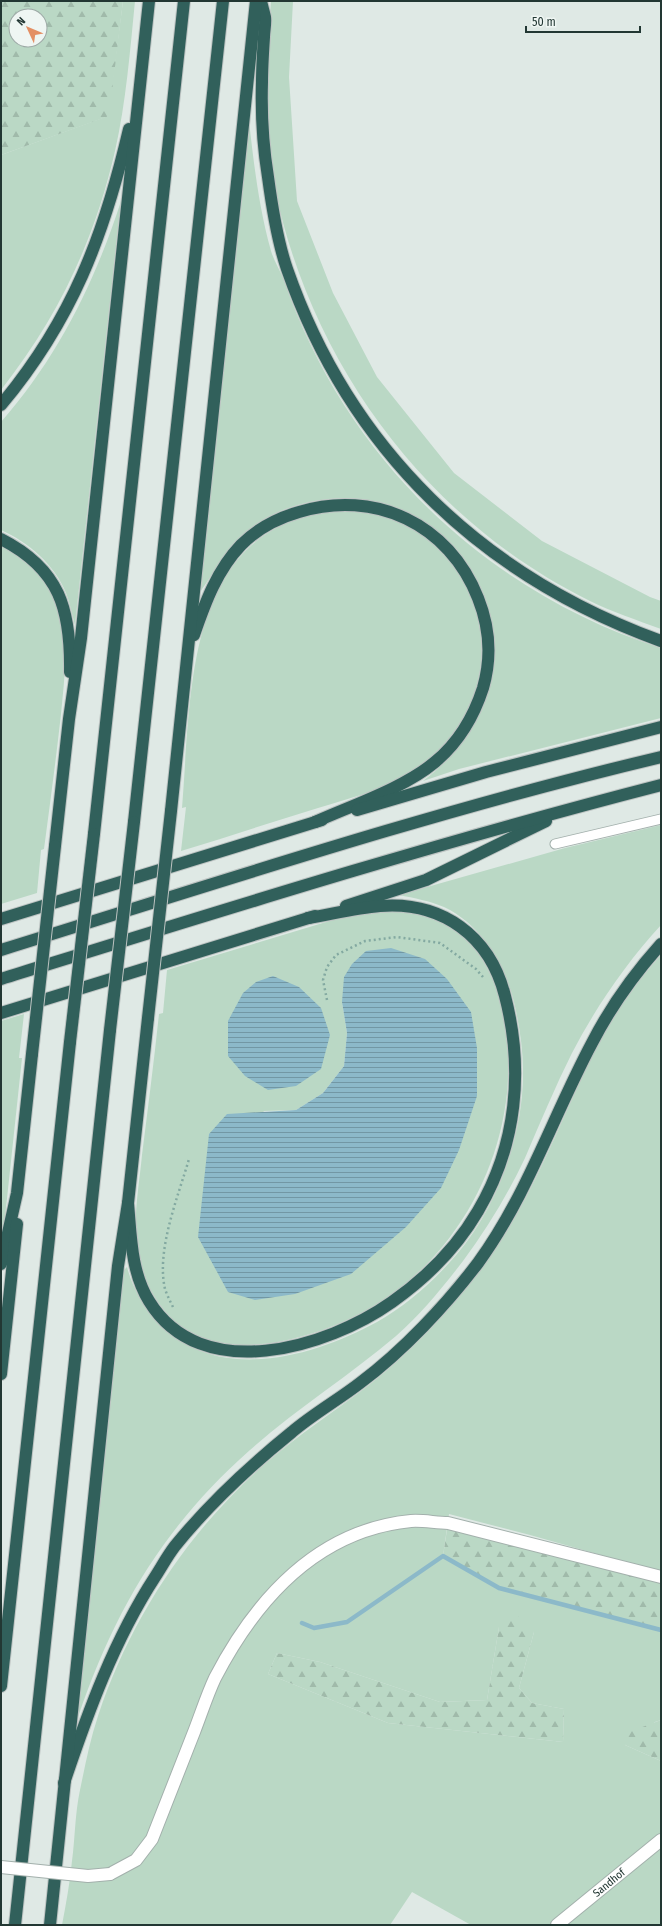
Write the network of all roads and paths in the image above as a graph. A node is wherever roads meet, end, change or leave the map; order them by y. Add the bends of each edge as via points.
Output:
1 (149, 1) edge
2 (184, 1) edge
3 (223, 1) edge
4 (256, 1) edge
5 (261, 1) edge
6 (138, 91) junction
7 (1, 405) edge
8 (1, 539) edge
9 (661, 641) edge
10 (188, 652) junction
11 (69, 720) junction
12 (661, 726) edge
13 (661, 757) edge
14 (661, 785) edge
15 (574, 807) junction
16 (661, 818) edge
17 (315, 822) junction
18 (555, 844) dead end
19 (308, 918) junction
20 (1, 919) edge
21 (661, 944) edge
22 (1, 950) edge
23 (1, 979) edge
24 (486, 980) dead end
25 (327, 1000) dead end
26 (1, 1013) edge
27 (189, 1159) dead end
28 (17, 1193) junction
29 (128, 1203) junction
30 (1, 1264) edge
31 (174, 1308) dead end
32 (1, 1374) edge
33 (661, 1578) edge
34 (1, 1686) edge
35 (64, 1784) junction
36 (661, 1840) edge
37 (1, 1867) edge
38 (15, 1925) edge
39 (50, 1925) edge
40 (557, 1925) edge

1 - 6 highway
2 - 34 highway, bridge
3 - 38 highway, bridge
4 - 10 highway
5 - 9 highway via 265,17 262,84 264,146 274,214 286,267 305,315 340,384 373,433 409,477 471,535 552,592 625,628
6 - 7 highway via 114,191 84,273 59,325
6 - 11 highway via 131,179 81,638
8 - 11 highway via 21,549 41,566 56,588 68,630
10 - 17 highway via 210,592 224,566 242,544 261,529 294,513 336,504 378,508 412,521 441,541 455,556 475,589 484,612 489,643 487,674 469,722 436,762 413,776
10 - 29 highway, bridge
11 - 28 highway, bridge
12 - 17 highway via 486,772
13 - 22 highway via 323,850
14 - 15 highway
15 - 19 highway via 426,880
15 - 23 highway via 332,877
16 - 18 lane
17 - 20 highway
19 - 26 highway
19 - 29 highway via 381,906 425,910 450,918 467,931 481,945 492,963 503,987 511,1019 516,1047 516,1076 507,1139 495,1175 478,1210 454,1246 425,1276 393,1302 366,1319 309,1343 241,1352 202,1345 185,1336 169,1324 150,1302 135,1264
21 - 35 highway via 616,1002 593,1041 509,1216 478,1263 405,1346 293,1431 227,1489 174,1546 136,1606 86,1719
24 - 25 path via 476,969 440,943 391,937 365,941 336,955 327,967 323,980
27 - 31 path via 170,1225 163,1262 165,1290
28 - 30 highway
28 - 32 highway via 17,1228
29 - 35 highway via 118,1266
33 - 37 street, bridge via 448,1523 412,1521 353,1534 293,1573 260,1608 234,1644 214,1680 152,1839 136,1860 110,1874 88,1876
35 - 39 highway
36 - 40 street, Sandhof

